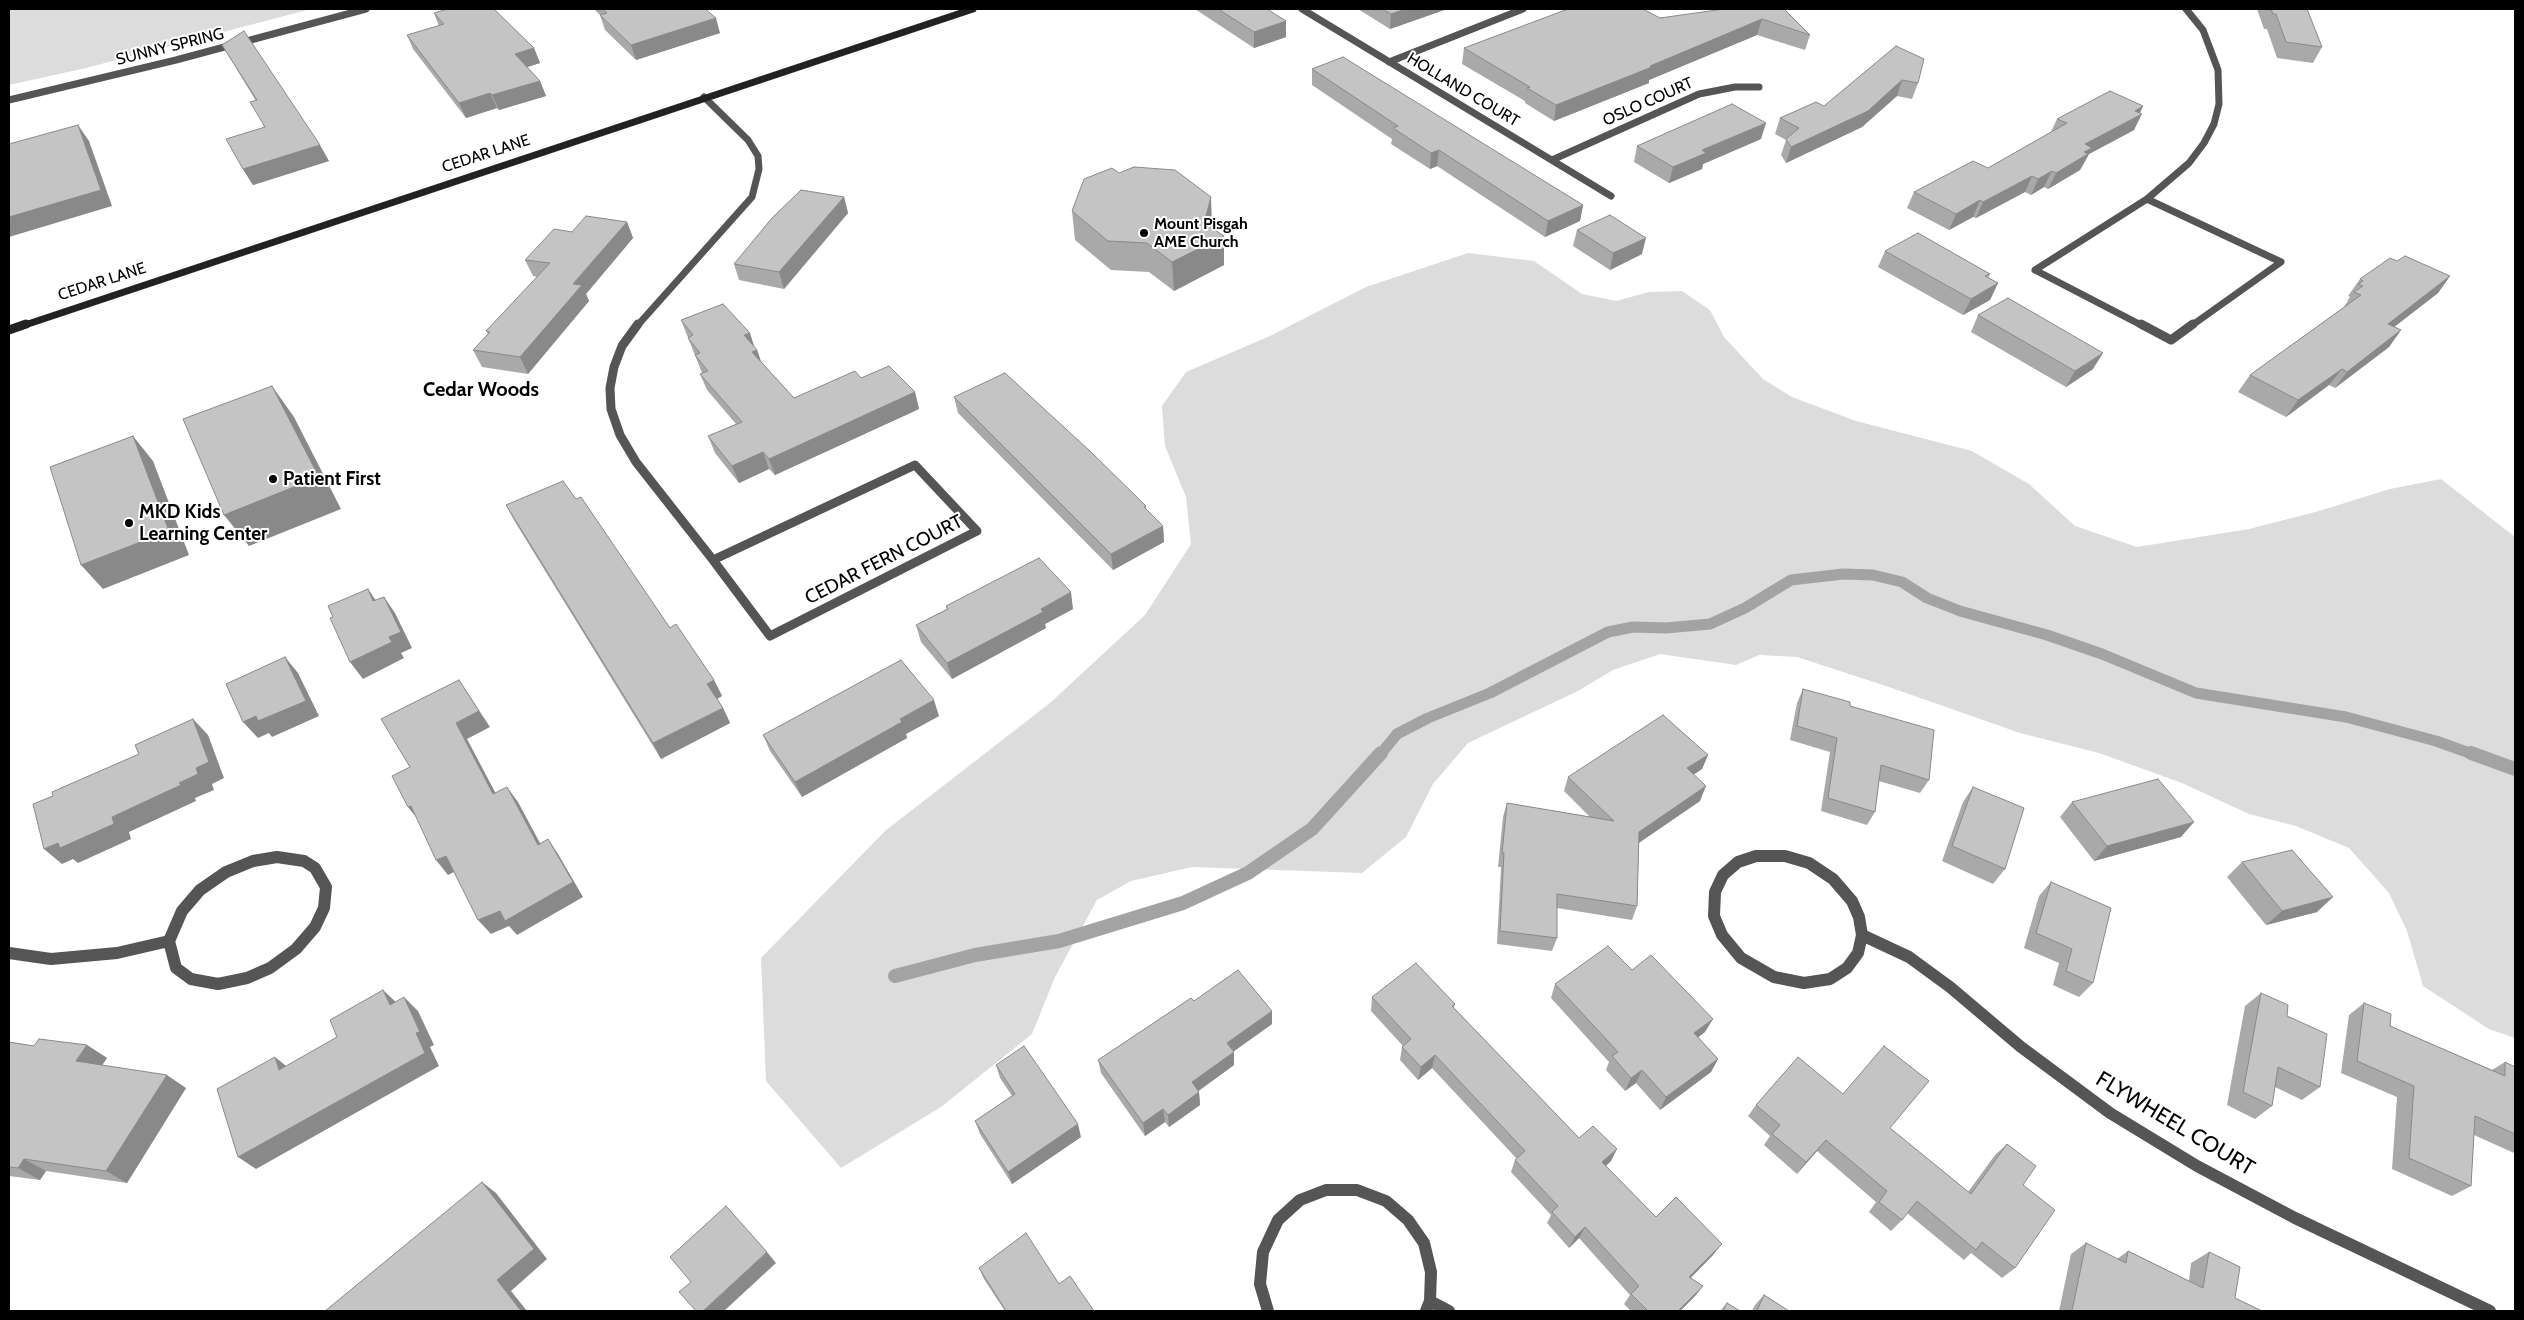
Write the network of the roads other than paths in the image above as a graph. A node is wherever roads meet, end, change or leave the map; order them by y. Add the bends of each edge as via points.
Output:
1 (366, 9) edge
2 (973, 9) edge
3 (1302, 9) edge
4 (1523, 9) edge
5 (2186, 9) edge
6 (1390, 62) junction
7 (1759, 87) dead end
8 (704, 97) junction
9 (9, 100) edge
10 (1552, 160) junction
11 (1611, 196) dead end
12 (2147, 199) junction
13 (9, 330) edge
14 (713, 560) junction
15 (1862, 935) junction
16 (169, 941) junction
17 (9, 954) edge
18 (1428, 1306) edge
19 (1268, 1311) edge
20 (1449, 1311) edge
21 (2490, 1311) edge

1 - 9 street, SUNNY SPRING
2 - 8 main road, CEDAR LANE
3 - 6 street, HOLLAND COURT
4 - 6 street
5 - 12 street via 2203,30 2212,49 2218,70 2219,104 2207,137 2189,163
6 - 10 street, HOLLAND COURT
7 - 10 street, OSLO COURT via 1735,86 1698,94
8 - 13 main road, CEDAR LANE
8 - 14 street, CEDAR FERN COURT via 737,128 758,156 759,169 753,191 741,210 622,346 610,388 611,409 620,435 636,462
10 - 11 street, HOLLAND COURT
12 - 12 street via 2035,270 2171,340 2281,262
14 - 14 street, CEDAR FERN COURT via 915,464 977,531 770,636
15 - 15 street via 1852,901 1833,879 1809,864 1786,856 1756,856 1738,862 1723,875 1714,892 1714,916 1722,935 1741,958 1774,977 1804,983 1830,978 1847,968 1858,952
15 - 21 street, FLYWHEEL COURT via 1909,958 2110,1113 2197,1166 2295,1218
16 - 16 street via 182,911 200,890 226,872 252,861 277,857 304,861 314,868 326,887 324,908 315,927 296,949 270,968 247,978 218,984 192,979 176,968
16 - 17 street via 117,953 51,959
18 - 19 street via 1431,1272 1424,1243 1408,1220 1386,1201 1358,1190 1326,1190 1300,1200 1278,1220 1262,1252 1260,1284
18 - 20 street

